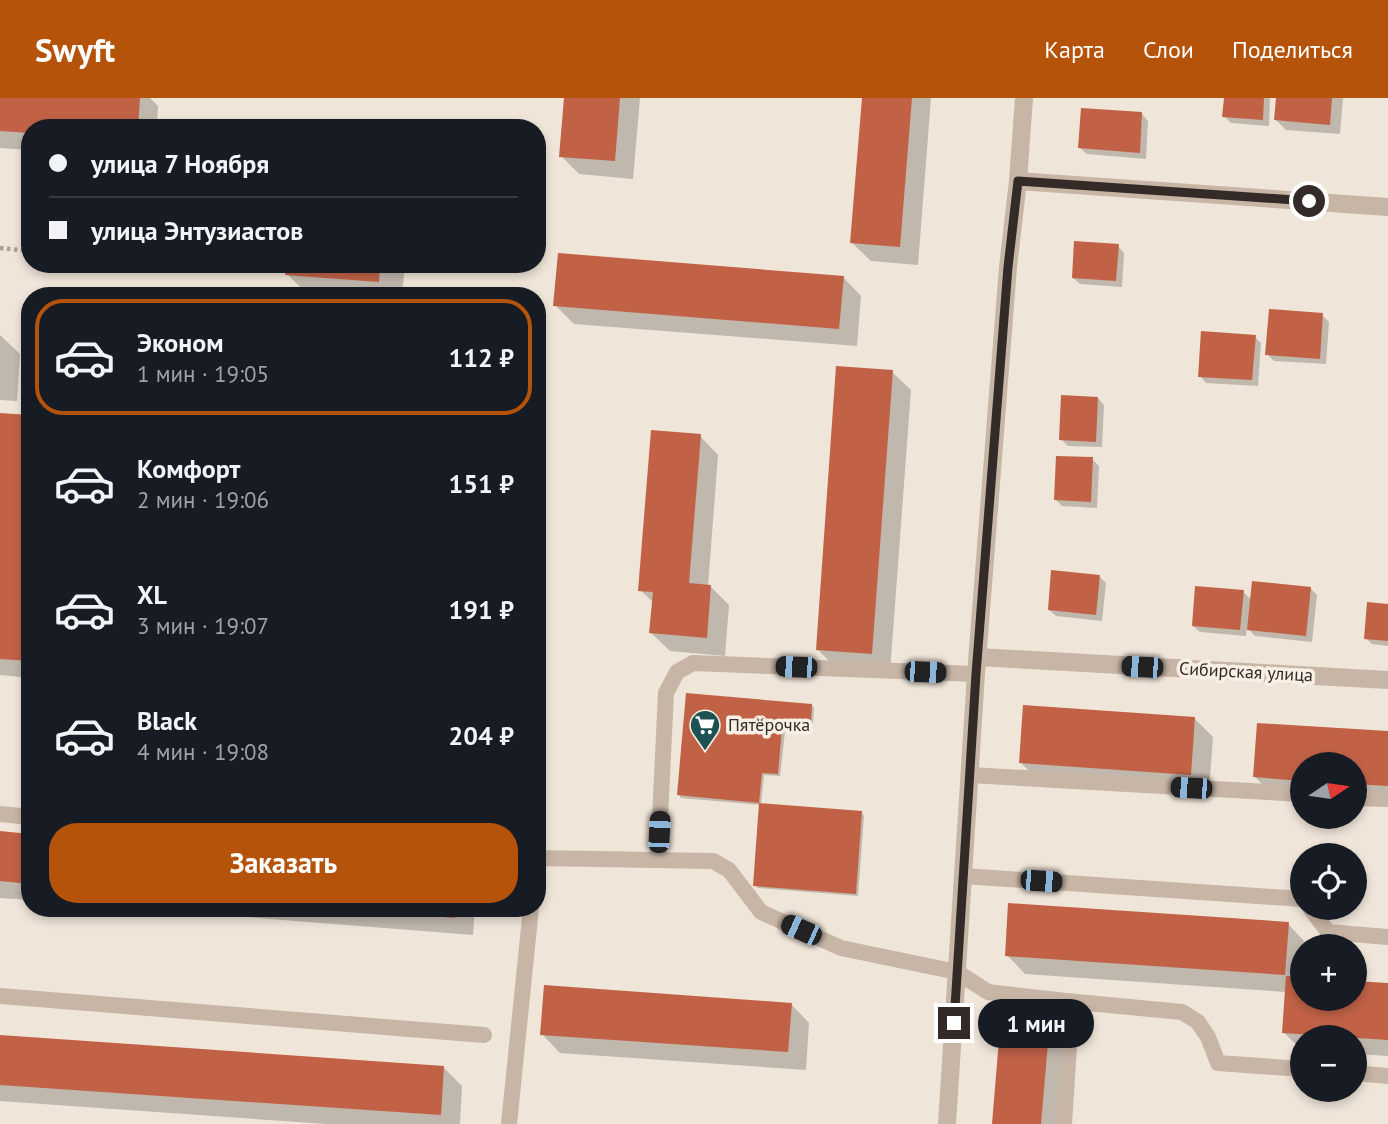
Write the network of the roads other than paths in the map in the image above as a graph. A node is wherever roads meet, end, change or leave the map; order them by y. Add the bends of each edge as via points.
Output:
1 (1024, 98) edge
2 (1018, 181) junction
3 (1388, 207) edge
4 (977, 666) junction
5 (1388, 680) edge
6 (970, 775) junction
7 (1290, 793) edge
8 (1367, 798) edge
9 (1388, 799) edge
10 (0, 814) edge
11 (21, 816) edge
12 (546, 858) edge
13 (658, 860) junction
14 (963, 876) junction
15 (1290, 898) edge
16 (530, 917) edge
17 (1319, 920) edge
18 (1388, 937) edge
19 (957, 972) junction
20 (0, 996) edge
21 (484, 1035) dead end
22 (1069, 1046) dead end
23 (1290, 1068) edge
24 (1367, 1074) edge
25 (1388, 1076) edge
26 (509, 1124) edge
27 (947, 1124) edge
28 (1064, 1124) edge

1 - 2 street
2 - 3 street
2 - 4 street
4 - 5 street, Сибирская улица
4 - 6 street
4 - 13 lane via 693,663 677,672 666,693
6 - 7 lane
6 - 14 street
8 - 9 lane
10 - 11 lane
12 - 13 lane
13 - 19 lane via 713,861 729,870 761,912 841,948
14 - 15 lane
14 - 19 street
16 - 26 lane
17 - 18 lane via 1328,932
19 - 23 lane via 988,992 1182,1012 1198,1022 1218,1063
19 - 27 street
20 - 21 lane
22 - 28 lane
24 - 25 lane

